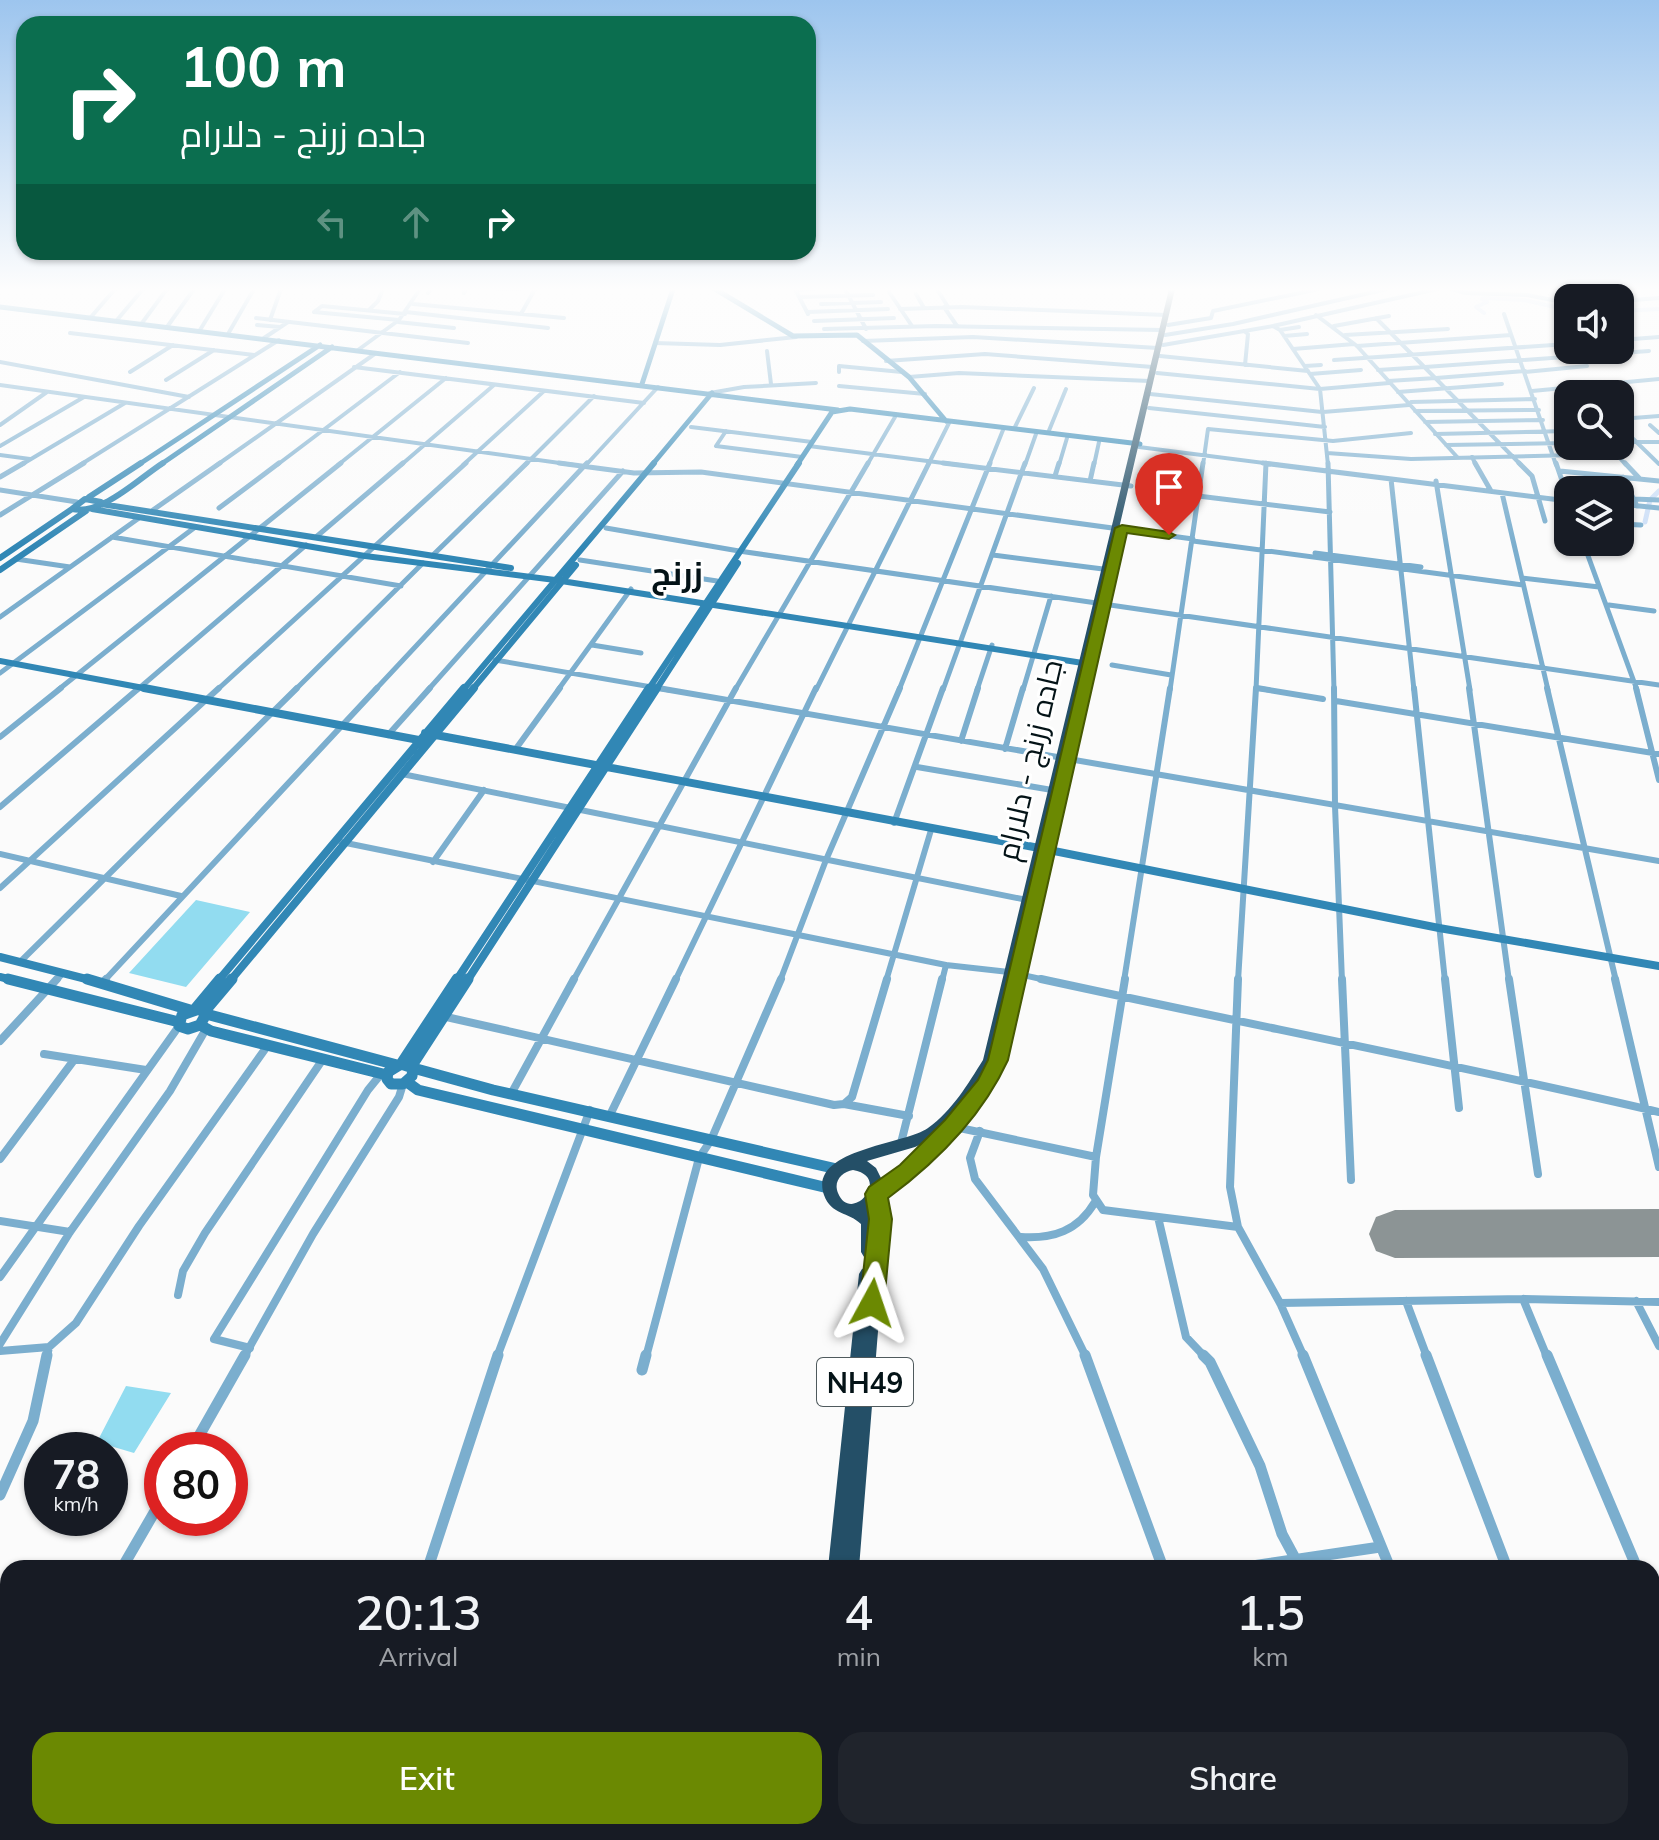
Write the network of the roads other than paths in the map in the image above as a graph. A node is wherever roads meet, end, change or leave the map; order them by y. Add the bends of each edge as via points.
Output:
1 (1153, 374) joint
2 (69, 375) edge
3 (174, 375) edge
4 (223, 375) edge
5 (275, 375) edge
6 (290, 375) edge
7 (343, 375) edge
8 (396, 375) edge
9 (422, 375) edge
10 (564, 375) edge
11 (645, 375) edge
12 (770, 375) edge
13 (906, 375) edge
14 (936, 375) edge
15 (1163, 375) edge
16 (1310, 375) edge
17 (1382, 375) edge
18 (1433, 375) edge
19 (1482, 375) edge
20 (1526, 375) edge
21 (909, 377) junction
22 (446, 378) junction
23 (1436, 378) junction
24 (1659, 379) edge
25 (166, 380) dead end
26 (1389, 382) junction
27 (816, 383) dead end
28 (642, 384) junction
29 (771, 384) junction
30 (1502, 384) dead end
31 (0, 385) edge
32 (494, 385) junction
33 (839, 386) dead end
34 (658, 387) junction
35 (1034, 388) dead end
36 (1066, 389) dead end
37 (1320, 389) junction
38 (1446, 389) junction
39 (544, 391) junction
40 (1532, 391) junction
41 (47, 392) junction
42 (1398, 392) junction
43 (713, 393) junction
44 (925, 394) junction
45 (1150, 394) junction
46 (594, 396) junction
47 (84, 397) junction
48 (189, 397) junction
49 (1535, 399) junction
50 (1458, 401) junction
51 (125, 403) junction
52 (644, 403) junction
53 (1409, 405) junction
54 (1149, 408) junction
55 (169, 409) junction
56 (840, 410) junction
57 (1468, 410) junction
58 (1539, 410) junction
59 (1415, 411) junction
60 (1322, 412) junction
61 (215, 415) junction
62 (1659, 416) edge
63 (227, 417) junction
64 (895, 417) junction
65 (1634, 418) edge
66 (1543, 420) junction
67 (1478, 421) junction
68 (947, 422) junction
69 (1425, 422) junction
70 (275, 423) junction
71 (0, 425) edge
72 (1650, 425) dead end
73 (691, 427) junction
74 (1325, 427) junction
75 (1014, 429) junction
76 (324, 430) junction
77 (1003, 430) junction
78 (726, 431) junction
79 (1546, 431) junction
80 (1554, 431) edge
81 (1488, 432) junction
82 (1048, 433) junction
83 (1411, 433) dead end
84 (1659, 433) edge
85 (1036, 434) junction
86 (1435, 434) junction
87 (374, 437) junction
88 (1067, 438) junction
89 (1327, 440) junction
90 (1099, 442) junction
91 (1636, 442) joint
92 (1659, 442) edge
93 (1551, 443) junction
94 (426, 444) junction
95 (812, 444) junction
96 (1500, 444) junction
97 (1136, 445) junction
98 (1446, 445) junction
99 (0, 446) edge
100 (476, 451) junction
101 (873, 453) junction
102 (1327, 453) junction
103 (1206, 454) junction
104 (0, 455) edge
105 (1554, 455) joint
106 (1510, 456) junction
107 (802, 457) junction
108 (1472, 457) junction
109 (1458, 458) junction
110 (30, 459) junction
111 (532, 459) junction
112 (929, 460) junction
113 (1556, 460) edge
114 (1623, 460) edge
115 (1266, 463) junction
116 (1659, 464) edge
117 (583, 466) junction
118 (988, 468) junction
119 (1329, 469) junction
120 (623, 471) junction
121 (1560, 471) junction
122 (650, 472) junction
123 (1023, 473) junction
124 (1055, 476) junction
125 (1561, 476) edge
126 (1612, 476) edge
127 (0, 477) edge
128 (1634, 478) edge
129 (1391, 479) junction
130 (1640, 479) junction
131 (1090, 481) junction
132 (1659, 481) edge
133 (786, 483) junction
134 (1436, 483) junction
135 (1128, 486) junction
136 (1490, 489) junction
137 (0, 490) edge
138 (851, 493) junction
139 (1502, 493) junction
140 (32, 495) junction
141 (1539, 495) junction
142 (1198, 496) junction
143 (1554, 497) edge
144 (86, 499) junction
145 (1634, 499) joint
146 (1659, 500) edge
147 (911, 501) junction
148 (101, 503) junction
149 (1264, 503) junction
150 (74, 506) junction
151 (1634, 506) edge
152 (1637, 506) junction
153 (219, 508) dead end
154 (1659, 508) edge
155 (971, 509) junction
156 (90, 510) junction
157 (153, 510) junction
158 (1330, 512) junction
159 (1007, 513) junction
160 (0, 515) edge
161 (139, 518) junction
162 (1545, 521) dead end
163 (1634, 525) edge
164 (1641, 525) dead end
165 (261, 527) junction
166 (194, 528) junction
167 (606, 528) junction
168 (1118, 528) junction
169 (249, 536) junction
170 (112, 537) junction
171 (316, 537) junction
172 (1193, 539) junction
173 (306, 545) junction
174 (375, 546) junction
175 (169, 547) junction
176 (1262, 548) junction
177 (742, 551) junction
178 (993, 555) junction
179 (227, 556) junction
180 (365, 556) junction
181 (432, 556) junction
182 (1588, 556) edge
183 (1332, 557) junction
184 (0, 558) edge
185 (16, 559) junction
186 (580, 560) junction
187 (810, 560) junction
188 (423, 563) junction
189 (282, 566) junction
190 (70, 567) junction
191 (1401, 567) junction
192 (490, 568) junction
193 (1103, 569) junction
194 (0, 570) edge
195 (875, 571) junction
196 (1449, 573) junction
197 (532, 574) junction
198 (342, 576) junction
199 (560, 579) junction
200 (717, 581) junction
201 (943, 581) junction
202 (1523, 581) junction
203 (401, 586) junction
204 (981, 586) junction
205 (1599, 587) junction
206 (630, 591) junction
207 (1051, 596) junction
208 (708, 601) junction
209 (1100, 603) junction
210 (1609, 605) junction
211 (1654, 611) dead end
212 (781, 614) junction
213 (1180, 615) junction
214 (0, 617) edge
215 (848, 623) junction
216 (1259, 627) junction
217 (921, 635) junction
218 (1333, 637) junction
219 (960, 641) junction
220 (592, 645) junction
221 (992, 646) junction
222 (1408, 649) junction
223 (1033, 652) junction
224 (641, 653) dead end
225 (1465, 657) junction
226 (495, 660) junction
227 (1086, 662) junction
228 (5, 665) edge
229 (1112, 665) dead end
230 (1543, 668) junction
231 (0, 673) edge
232 (571, 673) junction
233 (1171, 675) junction
234 (74, 678) junction
235 (1634, 681) junction
236 (1659, 685) edge
237 (652, 687) junction
238 (1256, 688) junction
239 (137, 690) junction
240 (1323, 699) dead end
241 (730, 700) junction
242 (1336, 701) junction
243 (204, 702) junction
244 (806, 713) junction
245 (271, 715) junction
246 (1416, 715) junction
247 (1475, 724) junction
248 (884, 726) junction
249 (341, 728) junction
250 (927, 734) junction
251 (388, 735) junction
252 (0, 737) edge
253 (1561, 738) junction
254 (424, 740) junction
255 (961, 741) junction
256 (1005, 749) junction
257 (515, 750) junction
258 (1655, 753) edge
259 (1064, 757) junction
260 (601, 766) junction
261 (917, 767) junction
262 (402, 774) junction
263 (1158, 774) junction
264 (1659, 780) edge
265 (682, 781) junction
266 (484, 790) junction
267 (1052, 790) junction
268 (1247, 791) junction
269 (765, 797) junction
270 (1335, 806) junction
271 (0, 807) edge
272 (573, 809) junction
273 (847, 814) junction
274 (894, 823) junction
275 (1428, 824) junction
276 (659, 828) junction
277 (931, 830) junction
278 (1487, 832) junction
279 (340, 842) junction
280 (743, 843) junction
281 (1043, 848) junction
282 (1587, 851) junction
283 (0, 854) edge
284 (826, 860) junction
285 (29, 861) junction
286 (1659, 861) edge
287 (433, 862) junction
288 (1142, 870) junction
289 (105, 879) junction
290 (917, 880) junction
291 (526, 881) junction
292 (0, 888) edge
293 (1241, 889) junction
294 (181, 896) junction
295 (619, 900) junction
296 (1027, 900) junction
297 (1339, 907) junction
298 (705, 916) junction
299 (1439, 928) junction
300 (800, 934) junction
301 (1503, 938) junction
302 (893, 953) junction
303 (0, 957) edge
304 (1612, 958) junction
305 (20, 962) junction
306 (946, 965) junction
307 (1659, 966) edge
308 (63, 973) junction
309 (1014, 974) junction
310 (0, 977) edge
311 (102, 983) junction
312 (457, 986) junction
313 (48, 989) junction
314 (1123, 996) junction
315 (199, 1011) junction
316 (442, 1016) junction
317 (1237, 1021) junction
318 (179, 1024) junction
319 (203, 1027) junction
320 (541, 1038) junction
321 (0, 1041) edge
322 (268, 1045) junction
323 (1343, 1045) junction
324 (44, 1054) dead end
325 (323, 1059) junction
326 (635, 1059) junction
327 (74, 1060) junction
328 (1453, 1064) junction
329 (406, 1066) junction
330 (146, 1070) junction
331 (384, 1075) junction
332 (737, 1081) junction
333 (1524, 1081) junction
334 (405, 1083) junction
335 (511, 1094) junction
336 (844, 1104) junction
337 (1459, 1108) dead end
338 (590, 1110) junction
339 (1647, 1110) junction
340 (1659, 1112) edge
341 (610, 1115) junction
342 (909, 1116) junction
343 (953, 1127) junction
344 (582, 1128) junction
345 (980, 1131) junction
346 (711, 1140) junction
347 (901, 1143) junction
348 (1096, 1157) junction
349 (699, 1158) junction
350 (0, 1159) edge
351 (1659, 1167) edge
352 (840, 1168) junction
353 (1538, 1174) dead end
354 (1351, 1180) dead end
355 (828, 1188) junction
356 (876, 1196) junction
357 (1095, 1202) junction
358 (856, 1209) junction
359 (1158, 1217) junction
360 (0, 1221) edge
361 (36, 1224) junction
362 (1238, 1227) junction
363 (70, 1232) junction
364 (1021, 1237) junction
365 (0, 1277) edge
366 (178, 1295) dead end
367 (1523, 1299) junction
368 (1406, 1301) junction
369 (1636, 1301) junction
370 (1659, 1302) edge
371 (1280, 1303) junction
372 (0, 1344) edge
373 (1659, 1346) edge
374 (49, 1347) junction
375 (250, 1348) junction
376 (0, 1351) edge
377 (642, 1370) dead end
378 (201, 1432) edge
379 (0, 1495) edge
380 (144, 1530) edge
381 (1380, 1547) junction
382 (127, 1560) edge
383 (431, 1560) edge
384 (838, 1560) edge
385 (851, 1560) edge
386 (1160, 1560) edge
387 (1296, 1560) joint
388 (1386, 1560) edge
389 (1504, 1560) edge
390 (1634, 1560) edge

1 - 45 highway, جاده زرنج - دلارام
1 - 97 highway, جاده زرنج - دلارام
2 - 48 street
3 - 25 street
4 - 48 street
5 - 61 main road
6 - 63 main road
7 - 70 street
8 - 76 street
9 - 22 street
10 - 28 main road
11 - 28 main road
12 - 29 street
13 - 21 main road
14 - 21 street
15 - 37 street
16 - 37 street
17 - 26 street
18 - 23 street
19 - 23 street
20 - 40 street
21 - 44 main road
22 - 32 street
22 - 87 street
23 - 26 street
23 - 38 street
24 - 40 street
26 - 37 street
26 - 42 street
27 - 29 street
28 - 34 main road
29 - 43 street
30 - 38 street
31 - 41 street
32 - 39 street
32 - 94 street
33 - 44 street
34 - 43 main road
34 - 52 street
35 - 75 street
36 - 82 street
37 - 60 street
38 - 42 street
38 - 50 street
39 - 46 street
39 - 100 street
40 - 49 street
41 - 47 street
41 - 71 street
42 - 53 street
43 - 56 main road
43 - 73 main road
43 - 122 main road
44 - 68 main road
45 - 54 highway, جاده زرنج - دلارام
45 - 60 street
46 - 52 street
46 - 111 street
47 - 51 street
47 - 99 street
48 - 55 street
49 - 50 street
49 - 58 street
50 - 53 street
50 - 57 street
51 - 55 street
51 - 110 street
52 - 117 street
53 - 59 street
53 - 60 street
54 - 74 street
54 - 97 highway, جاده زرنج - دلارام
55 - 61 street
55 - 140 street
56 - 64 main road
56 - 68 main road
56 - 95 main road
57 - 58 street
57 - 59 street
57 - 67 street
58 - 66 street
59 - 69 street
60 - 74 street
61 - 63 street
61 - 144 main road
62 - 65 street
63 - 70 street
63 - 148 main road
64 - 68 main road
64 - 101 street
66 - 67 street
66 - 79 street
67 - 69 street
67 - 81 street
68 - 75 main road
68 - 77 main road
68 - 112 street
69 - 86 street
70 - 76 street
70 - 157 street
72 - 84 street
73 - 78 street
73 - 122 main road
74 - 89 street
75 - 82 main road
76 - 87 street
76 - 153 street
77 - 85 main road
77 - 118 street
78 - 95 street
78 - 107 street via 716,446
79 - 80 street
79 - 81 street
79 - 93 street
81 - 86 street
81 - 96 street
82 - 97 main road
83 - 89 street
85 - 88 main road
85 - 123 street
86 - 98 street
87 - 94 street
87 - 165 street
88 - 90 main road
88 - 124 street
89 - 102 street
89 - 103 street via 1208,429
90 - 97 main road
90 - 131 street
91 - 92 street
91 - 116 street
93 - 96 street
93 - 105 street
94 - 100 street
94 - 171 street
95 - 101 street
95 - 107 main road
95 - 133 main road
96 - 98 street
96 - 106 street
97 - 103 street
97 - 135 highway, جاده زرنج - دلارام
98 - 109 street
100 - 111 street
100 - 174 street
101 - 112 street
101 - 138 street
102 - 109 street
102 - 119 street
103 - 115 street
103 - 119 street
103 - 142 street
104 - 110 street
105 - 106 street
106 - 108 street
106 - 141 street via 1532,476
107 - 133 main road
108 - 109 street
108 - 136 street
110 - 127 street
111 - 117 street
111 - 181 street
112 - 118 street
112 - 147 street
113 - 121 street
114 - 130 street
115 - 119 street
115 - 149 street
117 - 120 street
117 - 192 street
118 - 123 street
118 - 155 street
119 - 129 street
119 - 134 street
119 - 158 street
120 - 122 street
120 - 197 street
121 - 125 street
121 - 126 street
122 - 133 street via 701,472
122 - 167 main road
122 - 199 main road
123 - 124 street
123 - 159 street
124 - 131 street
128 - 130 street
129 - 134 street
129 - 191 street
130 - 132 street
131 - 135 street
133 - 138 street
133 - 177 main road
134 - 136 street
134 - 196 street
135 - 168 highway, جاده زرنج - دلارام
136 - 139 street
136 - 141 street
137 - 140 street
138 - 147 street
138 - 187 street
139 - 141 street
139 - 202 street
140 - 150 street
140 - 160 street
141 - 143 street
141 - 162 street
142 - 149 street
142 - 172 street
144 - 148 main road
144 - 150 main road
145 - 146 street
145 - 152 street
147 - 155 street
147 - 195 street
148 - 156 main road
148 - 157 main road
149 - 158 street
149 - 176 street
150 - 156 main road
150 - 184 main road
151 - 152 street
152 - 154 street
155 - 159 street
155 - 201 street
156 - 161 main road
156 - 185 main road
157 - 165 main road
158 - 183 street
159 - 168 street
159 - 178 street
161 - 166 main road
161 - 170 street
163 - 164 street
165 - 169 street
165 - 171 main road
166 - 169 main road
166 - 175 street
167 - 177 street
167 - 186 main road
168 - 172 street
168 - 193 highway, جاده زرنج - دلارام
168 - 209 highway, جاده زرنج - دلارام
169 - 173 main road
169 - 179 street
170 - 175 street
170 - 190 street
171 - 174 main road
172 - 176 street
172 - 213 street
173 - 180 main road
173 - 189 street
174 - 180 street
174 - 181 main road
175 - 179 street
175 - 228 street
176 - 183 street
176 - 216 street
177 - 187 street
177 - 200 main road
177 - 208 main road
178 - 193 street
178 - 204 street
179 - 189 street
179 - 234 street
180 - 188 main road
180 - 198 street
181 - 192 main road
182 - 205 street
183 - 191 street
183 - 218 street
185 - 190 street
185 - 194 main road
186 - 199 main road
186 - 200 street
187 - 195 street
187 - 212 street
188 - 192 main road
188 - 203 street
189 - 198 street
189 - 239 street
190 - 214 street
191 - 196 street
191 - 222 street
192 - 197 main road
192 - 249 street
193 - 209 highway, جاده زرنج - دلارام
195 - 201 street
195 - 215 street
196 - 202 street
196 - 225 street
197 - 199 main road
197 - 251 street
198 - 203 street
198 - 243 street
199 - 206 main road
199 - 226 main road
199 - 254 main road
200 - 208 main road
201 - 204 street
201 - 217 street
202 - 205 street
202 - 230 street
203 - 245 street
204 - 207 street
204 - 219 street
205 - 210 street
206 - 208 main road
206 - 220 street
207 - 209 street
207 - 223 street
208 - 212 main road
208 - 237 main road
209 - 213 street
209 - 227 highway, جاده زرنج - دلارام
210 - 211 street
210 - 235 street
212 - 215 main road
212 - 241 street
213 - 216 street
213 - 233 street
215 - 217 main road
215 - 244 street
216 - 218 street
216 - 238 street
217 - 219 main road
217 - 248 street
218 - 222 street
218 - 242 street
219 - 221 main road
219 - 250 street
220 - 224 street
220 - 232 street
221 - 223 main road
221 - 255 street
222 - 225 street
222 - 246 street
223 - 227 main road
223 - 256 street
225 - 230 street
225 - 247 street
226 - 232 street
226 - 254 main road
227 - 259 highway, جاده زرنج - دلارام
228 - 231 street
228 - 234 main road
229 - 233 street
230 - 235 street
230 - 253 street
232 - 237 street
232 - 257 street
233 - 263 street
234 - 239 main road
234 - 252 street
235 - 236 street
235 - 258 street
237 - 241 street
237 - 260 main road
238 - 240 street
238 - 268 street
239 - 243 main road
239 - 271 street
241 - 244 street
241 - 265 street
242 - 246 street
242 - 270 street
243 - 245 main road
243 - 285 street
244 - 248 street
244 - 269 street
245 - 249 main road
245 - 289 street
246 - 247 street
246 - 275 street
247 - 253 street
247 - 278 street
248 - 250 street
248 - 273 street
249 - 251 main road
249 - 254 main road
249 - 294 street
250 - 255 street
250 - 261 street
251 - 254 main road
253 - 258 street
253 - 282 street
254 - 257 main road
254 - 262 main road
254 - 279 main road
255 - 256 street
256 - 259 street
257 - 260 main road
258 - 264 street
259 - 263 street
259 - 267 highway, جاده زرنج - دلارام
259 - 281 highway, جاده زرنج - دلارام
260 - 265 main road
260 - 272 main road
261 - 267 street
261 - 274 street
262 - 266 street
262 - 279 main road
263 - 268 street
263 - 288 street
265 - 269 main road
265 - 276 street
266 - 272 street
266 - 287 street
267 - 281 highway, جاده زرنج - دلارام
268 - 270 street
268 - 293 street
269 - 273 main road
269 - 280 street
270 - 275 street
270 - 297 street
272 - 276 street
272 - 291 main road
273 - 274 main road
273 - 284 street
274 - 277 main road
275 - 278 street
275 - 299 street
276 - 280 street
276 - 295 street
277 - 281 main road
277 - 290 street
278 - 282 street
278 - 301 street
279 - 287 street
279 - 315 main road
280 - 284 street
280 - 298 street
281 - 288 main road
281 - 296 highway, جاده زرنج - دلارام
281 - 309 highway, جاده زرنج - دلارام
282 - 286 street
282 - 304 street
283 - 285 street
284 - 290 street
284 - 300 street
285 - 289 street
285 - 292 street
287 - 291 street
288 - 293 main road
288 - 314 street
289 - 294 street
289 - 305 street
290 - 296 street
290 - 302 street
291 - 295 street
291 - 312 main road
293 - 297 main road
293 - 317 street
294 - 311 street
295 - 298 street
295 - 320 street
296 - 309 highway, جاده زرنج - دلارام
297 - 299 main road
297 - 323 street
298 - 300 street
298 - 326 street
299 - 301 main road
299 - 328 street
300 - 302 street
300 - 332 street
301 - 304 main road
301 - 333 street
302 - 306 street
302 - 336 street via 852,1097
303 - 305 main road
304 - 307 main road
304 - 339 street
305 - 308 main road
306 - 309 street
306 - 342 street
308 - 311 main road
308 - 313 street
309 - 314 street
309 - 343 highway, جاده زرنج - دلارام via 998,1060 986,1086
309 - 347 highway, جاده زرنج - دلارام via 989,1061 975,1084 936,1129
310 - 313 main road
311 - 315 main road
312 - 316 main road
312 - 329 main road
313 - 318 main road
313 - 321 street
314 - 317 street
314 - 348 street
315 - 318 main road
315 - 319 main road
315 - 329 main road
316 - 320 street
316 - 329 main road
317 - 323 street
317 - 362 street via 1230,1187
318 - 319 main road
318 - 330 street
319 - 322 main road
319 - 363 street via 170,1091
320 - 326 street
320 - 335 street
322 - 325 main road
322 - 374 street via 76,1323
323 - 328 street
323 - 354 street
324 - 327 street
325 - 331 main road
325 - 366 street via 205,1233 183,1271
326 - 332 street
326 - 341 street
327 - 330 street
327 - 350 street
328 - 333 street
328 - 337 street
329 - 331 main road
329 - 334 main road via 412,1076
329 - 335 main road
330 - 361 street
331 - 334 main road via 391,1084
331 - 375 street via 368,1090 214,1339
332 - 336 street
332 - 346 street
333 - 339 street
333 - 353 street
334 - 344 main road
334 - 375 street
335 - 338 main road
336 - 342 street
338 - 341 main road
338 - 344 street
339 - 340 street
339 - 351 street
341 - 346 main road
342 - 347 street
343 - 345 street
343 - 356 highway, جاده زرنج - دلارام
344 - 349 main road
344 - 383 street via 486,1385
345 - 348 street
345 - 364 street via 970,1158 975,1179
346 - 349 street
346 - 352 main road
347 - 352 highway, جاده زرنج - دلارام
348 - 357 street
349 - 355 main road
349 - 377 street
352 - 355 highway
352 - 356 highway, NH49 via 857,1165 870,1170 877,1181
355 - 358 highway via 841,1206
356 - 358 highway
356 - 385 highway, NH49 via 880,1219
357 - 359 street via 1103,1210
357 - 364 street via 1088,1215 1061,1234
358 - 384 highway, NH49 via 868,1222 869,1252
359 - 362 street
359 - 387 street via 1186,1337 1217,1375
360 - 361 street
361 - 363 street
361 - 365 street
362 - 371 street
363 - 372 street
364 - 386 street via 1043,1269 1094,1373
367 - 368 street
367 - 369 street
367 - 390 street
368 - 371 street
368 - 389 street
369 - 370 street
369 - 373 street
371 - 381 street
374 - 376 street
374 - 379 street via 33,1421
375 - 378 street
380 - 382 street
381 - 387 street
381 - 388 street

